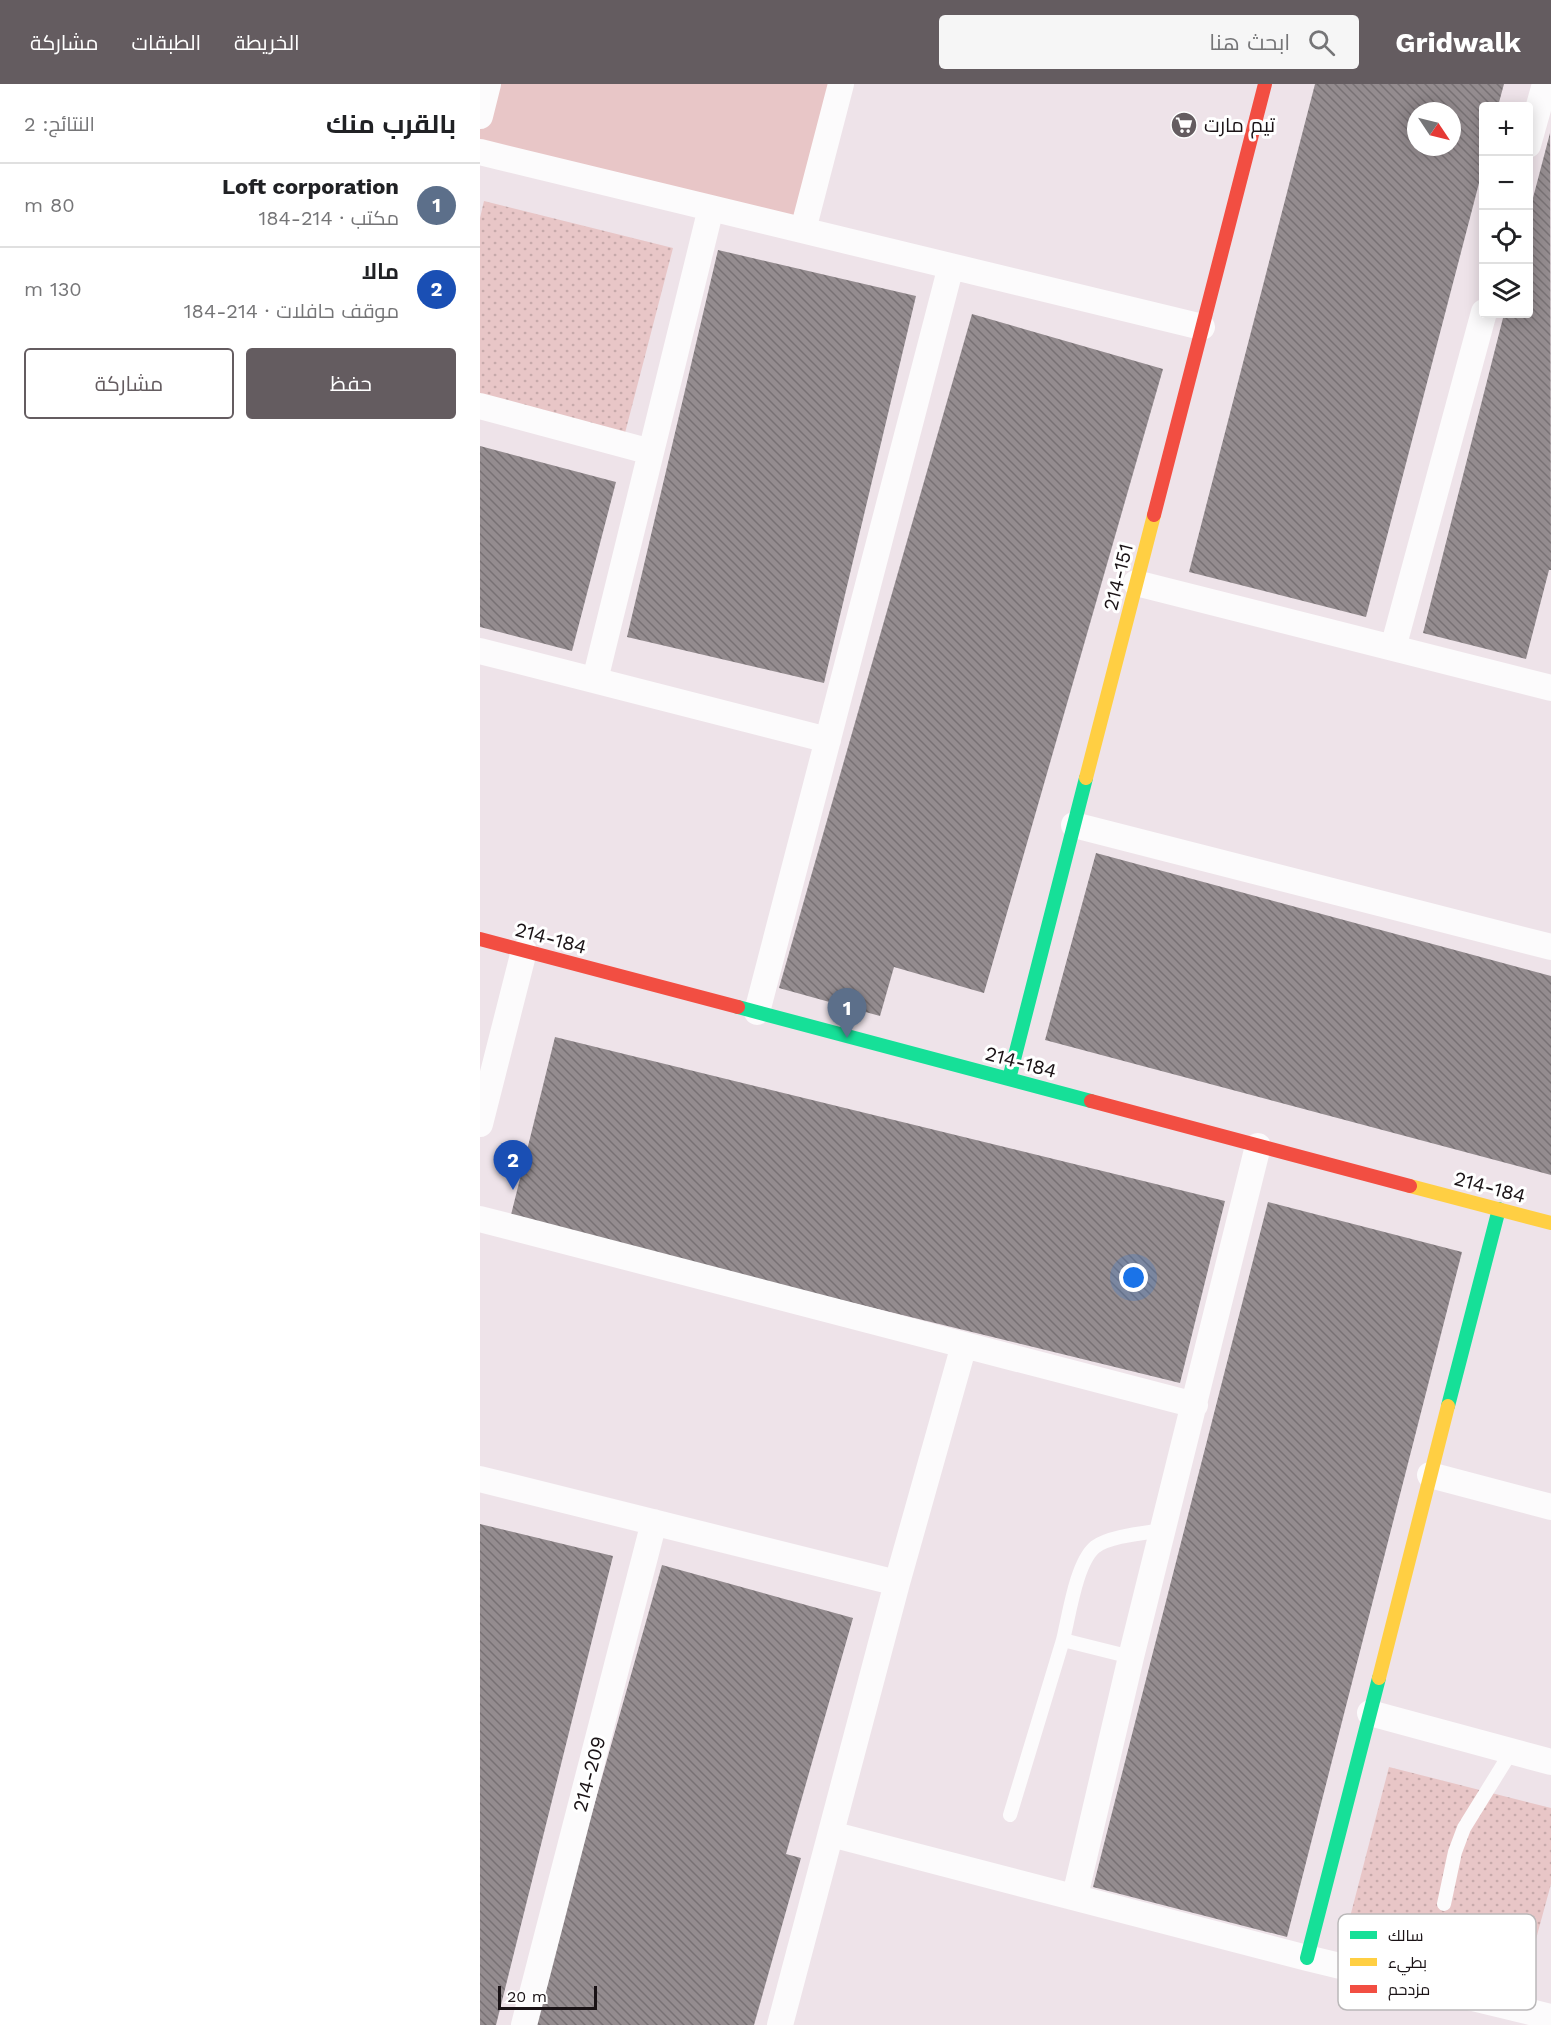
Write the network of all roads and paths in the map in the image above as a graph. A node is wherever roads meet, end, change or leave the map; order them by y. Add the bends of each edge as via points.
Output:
1 (488, 84) edge
2 (841, 84) edge
3 (1265, 84) edge
4 (1545, 84) edge
5 (480, 116) edge
6 (1533, 127) edge
7 (480, 152) edge
8 (711, 208) junction
9 (803, 230) junction
10 (951, 266) junction
11 (1482, 318) edge
12 (1202, 327) junction
13 (480, 406) edge
14 (651, 452) junction
15 (1136, 583) junction
16 (1393, 648) junction
17 (480, 651) edge
18 (595, 680) junction
19 (1551, 688) edge
20 (828, 740) junction
21 (1074, 825) junction
22 (480, 939) edge
23 (1551, 947) edge
24 (524, 951) junction
25 (757, 1012) junction
26 (1009, 1079) junction
27 (480, 1124) edge
28 (1258, 1146) junction
29 (1499, 1209) junction
30 (480, 1219) edge
31 (1551, 1223) edge
32 (964, 1345) junction
33 (1195, 1405) junction
34 (1430, 1474) junction
35 (480, 1479) edge
36 (1551, 1507) edge
37 (654, 1522) junction
38 (1163, 1530) junction
39 (897, 1583) junction
40 (1063, 1640) junction
41 (1131, 1657) junction
42 (1370, 1713) junction
43 (1511, 1752) junction
44 (1551, 1762) edge
45 (1010, 1815) dead end
46 (831, 1834) junction
47 (1075, 1896) junction
48 (1444, 1904) dead end
49 (1307, 1958) junction
50 (1338, 1965) edge
51 (1522, 2010) edge
52 (1551, 2017) edge
53 (524, 2025) edge
54 (780, 2025) edge

1 - 5 street
2 - 9 street
3 - 12 street, 214-151
4 - 6 street
7 - 8 street
8 - 9 street
8 - 14 street
9 - 10 street
10 - 12 street
10 - 20 street
11 - 16 street
12 - 15 street, 214-151
13 - 14 street
14 - 18 street
15 - 16 street
15 - 21 street, 214-151
16 - 19 street
17 - 18 street
18 - 20 street
20 - 25 street
21 - 23 street
21 - 26 street, 214-151
22 - 24 street, 214-184
24 - 25 street, 214-184
24 - 27 street
25 - 26 street, 214-184
26 - 28 street, 214-184
28 - 29 street, 214-184
28 - 33 street
29 - 31 street, 214-184
29 - 34 street
30 - 32 street
32 - 33 street
32 - 39 street
33 - 38 street
34 - 36 street
34 - 42 street
35 - 37 street
37 - 39 street
37 - 53 street, 214-209
38 - 40 lane via 1112,1540 1095,1548 1082,1566
38 - 41 street
39 - 46 street
40 - 41 lane
40 - 45 lane
41 - 47 street
42 - 43 street
42 - 49 street
43 - 44 street
43 - 48 lane via 1464,1828
46 - 47 street
46 - 54 street
47 - 49 street
49 - 50 street
51 - 52 street

